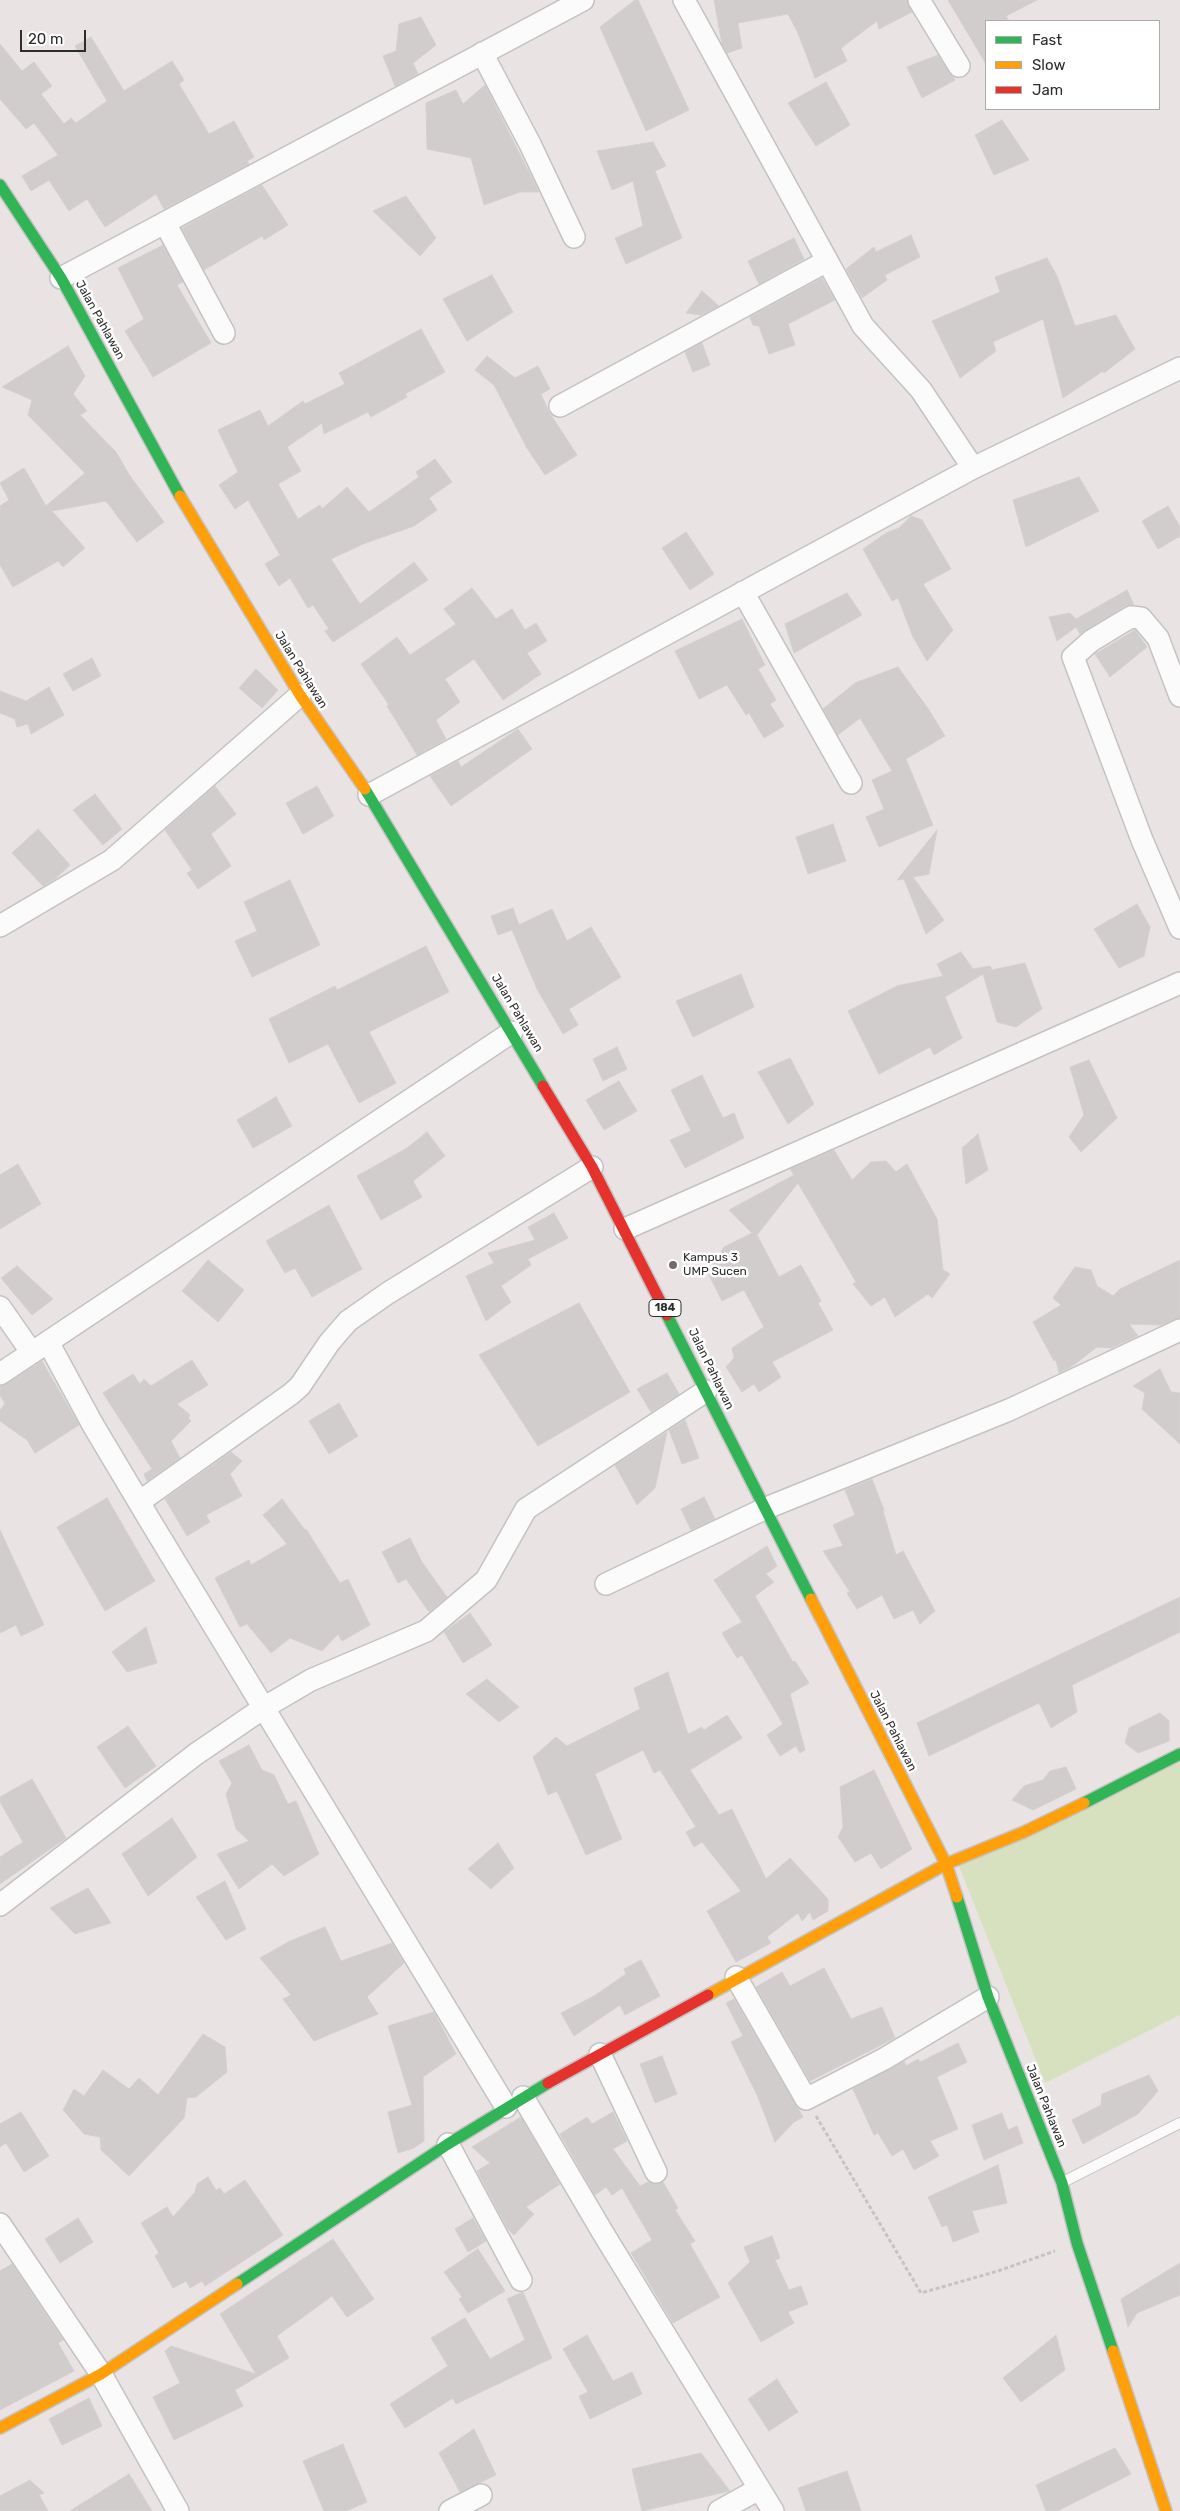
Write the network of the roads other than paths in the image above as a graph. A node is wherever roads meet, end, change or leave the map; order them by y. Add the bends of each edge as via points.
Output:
1 (583, 0) edge
2 (684, 0) edge
3 (920, 0) edge
4 (482, 53) junction
5 (959, 66) dead end
6 (0, 185) edge
7 (165, 223) junction
8 (574, 237) dead end
9 (827, 260) junction
10 (61, 278) junction
11 (224, 333) dead end
12 (1180, 368) edge
13 (560, 406) dead end
14 (973, 468) junction
15 (743, 592) junction
16 (300, 695) junction
17 (1180, 696) edge
18 (851, 783) dead end
19 (369, 795) junction
20 (0, 926) edge
21 (1180, 928) edge
22 (1180, 983) edge
23 (512, 1032) junction
24 (592, 1167) junction
25 (625, 1229) junction
26 (0, 1307) edge
27 (1180, 1330) edge
28 (40, 1347) junction
29 (0, 1374) edge
30 (706, 1391) junction
31 (139, 1502) junction
32 (764, 1509) junction
33 (606, 1584) dead end
34 (265, 1707) junction
35 (1180, 1754) edge
36 (946, 1864) junction
37 (0, 1905) edge
38 (736, 1978) junction
39 (988, 1997) junction
40 (600, 2054) junction
41 (514, 2102) junction
42 (1180, 2123) edge
43 (448, 2144) junction
44 (656, 2172) dead end
45 (1062, 2183) junction
46 (0, 2224) edge
47 (521, 2280) dead end
48 (101, 2374) junction
49 (0, 2428) edge
50 (759, 2489) junction
51 (481, 2495) dead end
52 (1162, 2510) edge
53 (178, 2511) edge
54 (450, 2511) edge
55 (719, 2511) edge
56 (773, 2511) edge

1 - 4 street
2 - 9 street
3 - 5 street
4 - 7 street
4 - 8 street
6 - 10 main road, Jalan Pahlawan / 184
7 - 10 street
7 - 11 street
9 - 13 street
9 - 14 street via 863,326 921,390
10 - 16 main road, Jalan Pahlawan / 184 via 195,524
12 - 14 street
14 - 15 street
15 - 18 street
15 - 19 street
16 - 19 main road, Jalan Pahlawan / 184
16 - 20 street via 112,860
17 - 21 street via 1158,638 1141,618 1131,617 1091,641 1072,657 1142,840
19 - 23 main road, Jalan Pahlawan / 184
22 - 25 street
23 - 24 main road, Jalan Pahlawan / 184
23 - 28 street
24 - 25 main road, Jalan Pahlawan / 184
24 - 31 street via 388,1293 348,1322 291,1394
25 - 30 main road, Jalan Pahlawan / 184
26 - 28 street
27 - 32 street via 1010,1410
28 - 29 street
28 - 31 street
30 - 32 main road, Jalan Pahlawan / 184
30 - 34 street via 526,1510 486,1580 426,1631 311,1680
31 - 34 street
32 - 33 street
32 - 36 main road, Jalan Pahlawan / 184
34 - 37 street via 196,1754
34 - 41 street
35 - 36 main road via 1024,1832
36 - 38 main road
36 - 39 main road, Jalan Pahlawan / 184
38 - 39 street via 806,2099 884,2059
38 - 40 main road
39 - 45 main road, Jalan Pahlawan / 184
40 - 41 main road
40 - 44 street
41 - 43 main road
41 - 50 street via 603,2233
42 - 45 lane
43 - 47 street
43 - 48 main road
45 - 52 main road, Jalan Pahlawan / 184 via 1076,2243
46 - 48 street
48 - 49 main road
48 - 53 street
50 - 55 street
50 - 56 street
51 - 54 street

